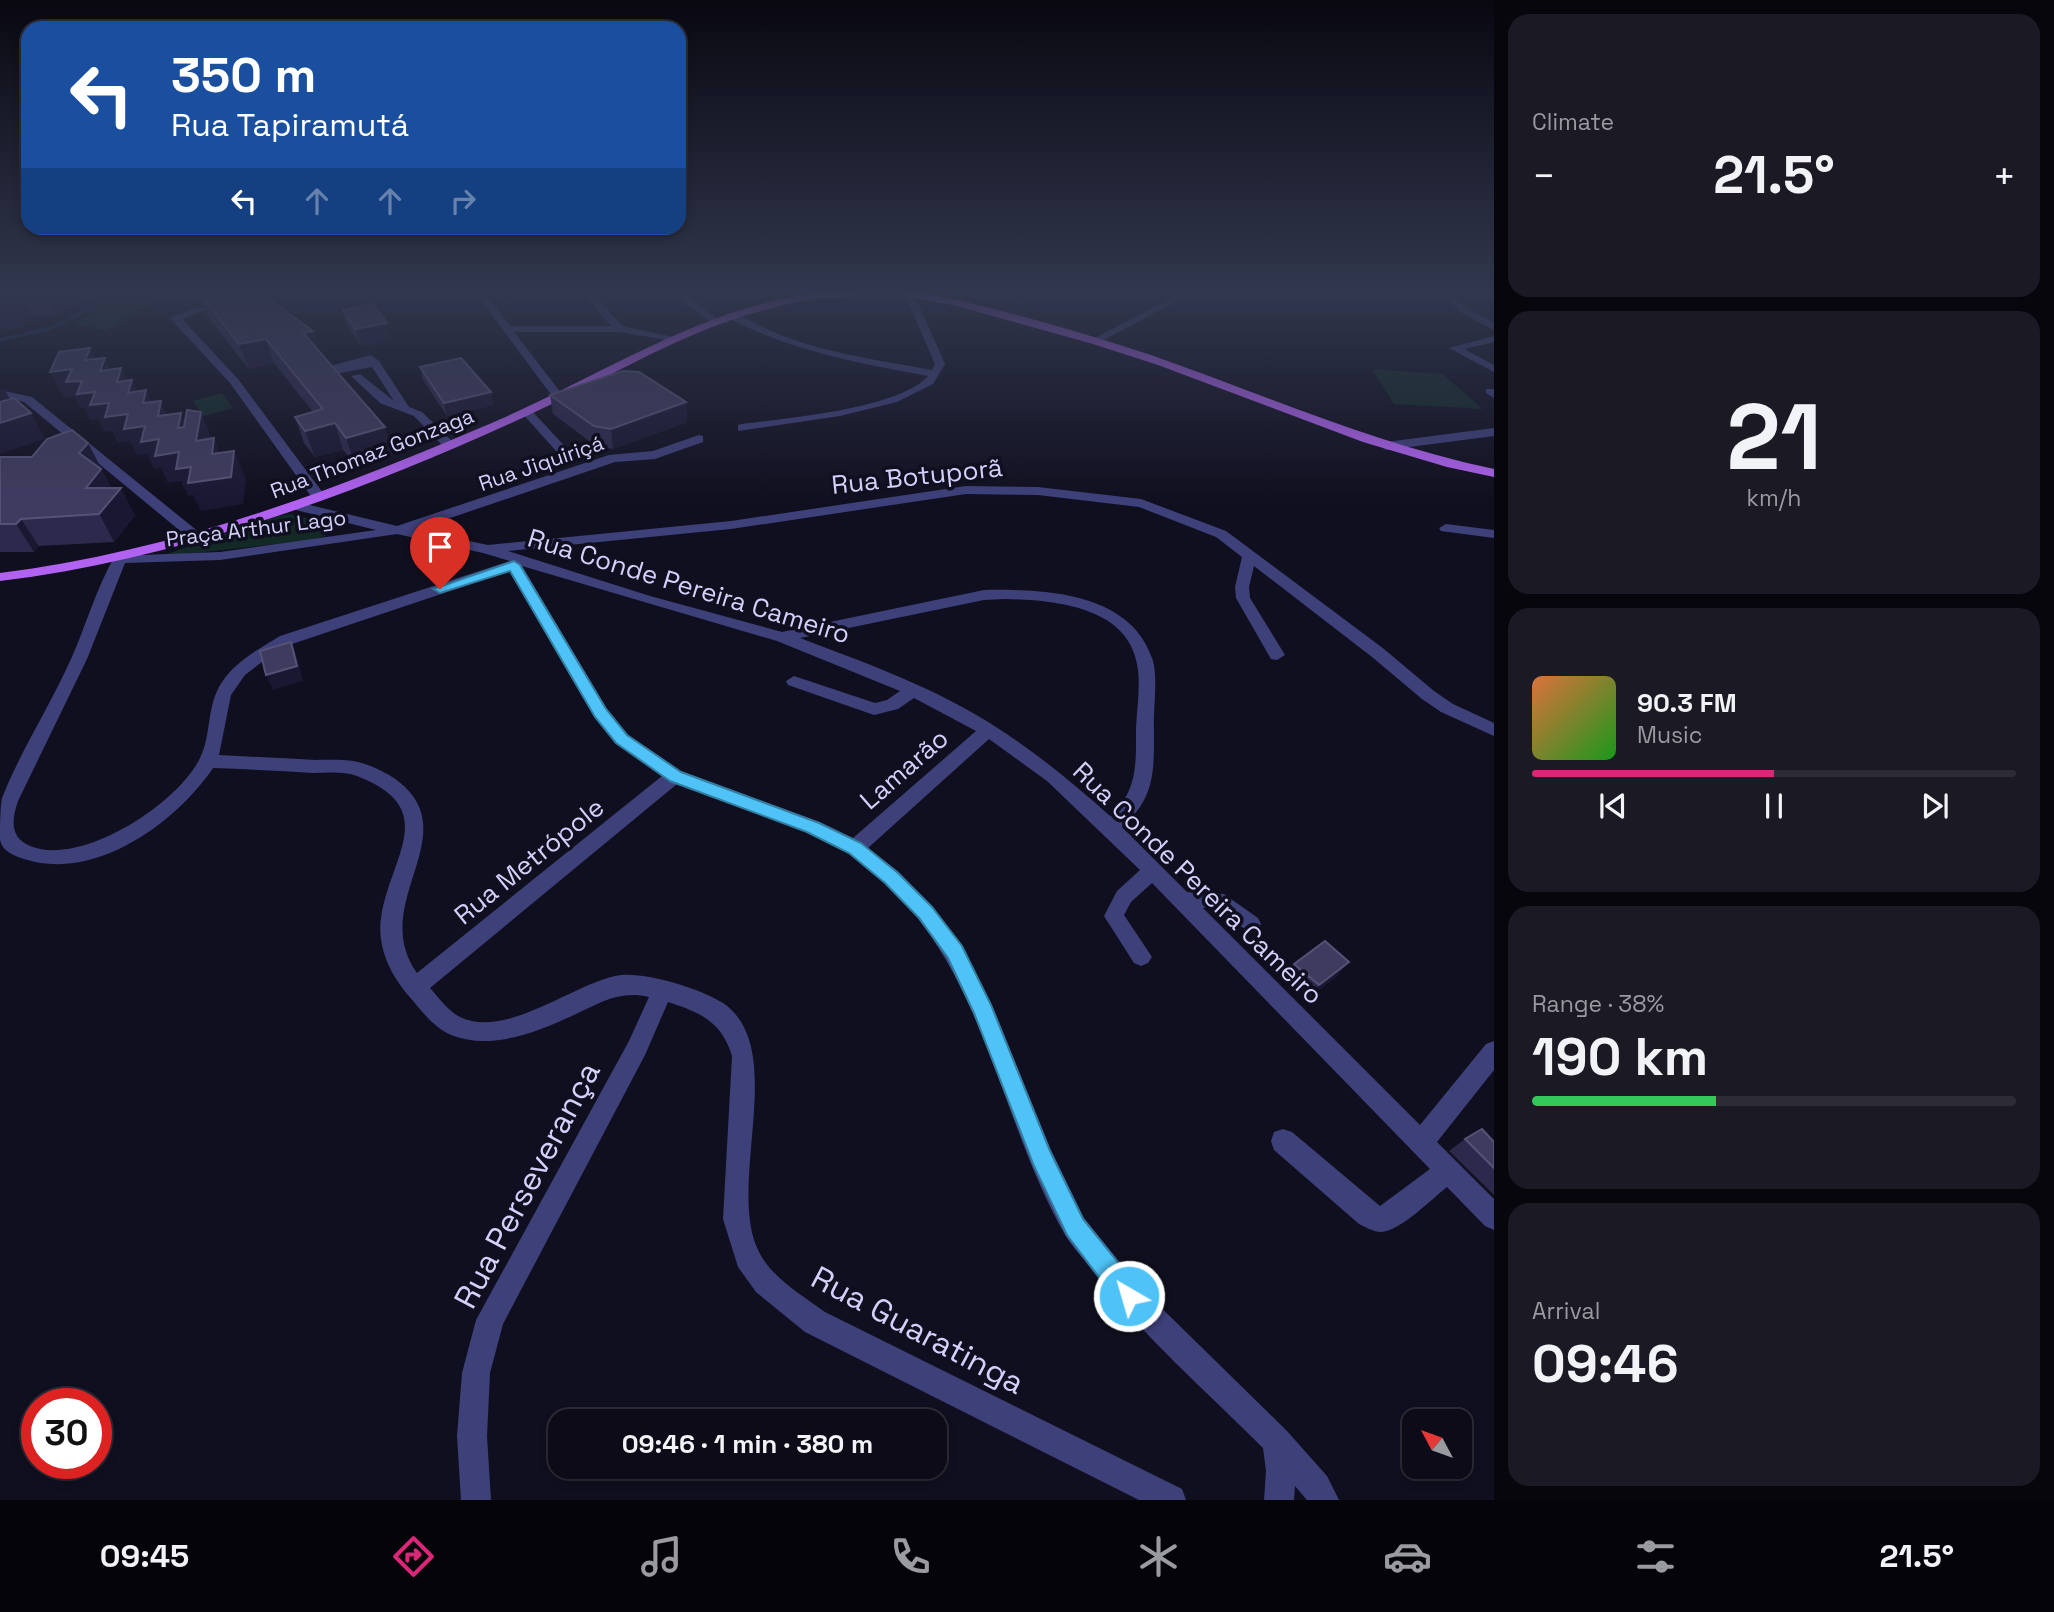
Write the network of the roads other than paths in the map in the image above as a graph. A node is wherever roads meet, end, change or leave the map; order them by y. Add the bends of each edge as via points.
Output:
1 (216, 362) edge
2 (532, 362) edge
3 (627, 362) edge
4 (879, 362) edge
5 (939, 362) edge
6 (1160, 362) edge
7 (375, 363) dead end
8 (935, 374) junction
9 (356, 376) dead end
10 (0, 394) edge
11 (559, 398) junction
12 (405, 409) junction
13 (527, 412) junction
14 (742, 428) dead end
15 (1494, 432) edge
16 (699, 439) dead end
17 (449, 445) junction
18 (1385, 446) junction
19 (568, 457) dead end
20 (1494, 473) edge
21 (316, 492) junction
22 (293, 505) junction
23 (1446, 528) dead end
24 (396, 531) junction
25 (1494, 534) edge
26 (195, 536) junction
27 (486, 549) junction
28 (1251, 554) junction
29 (120, 559) junction
30 (516, 563) junction
31 (0, 577) edge
32 (782, 637) junction
33 (1277, 654) dead end
34 (794, 681) dead end
35 (913, 690) junction
36 (988, 730) junction
37 (1494, 730) edge
38 (208, 761) junction
39 (675, 776) junction
40 (1110, 827) junction
41 (855, 848) junction
42 (1153, 871) junction
43 (1182, 900) junction
44 (1251, 924) dead end
45 (1141, 957) dead end
46 (415, 987) junction
47 (662, 992) junction
48 (1494, 1052) edge
49 (1283, 1141) dead end
50 (1421, 1142) junction
51 (1449, 1170) junction
52 (1494, 1217) edge
53 (1277, 1441) junction
54 (476, 1500) edge
55 (1171, 1500) edge
56 (1279, 1500) edge
57 (1324, 1500) edge

1 - 21 street
2 - 11 street
3 - 11 main road, Rua Thomaz Gonzaga
4 - 8 street
5 - 8 street
6 - 18 main road
7 - 12 street
8 - 14 street via 913,391 859,408
9 - 12 street via 384,401
10 - 26 street via 29,399 39,414
11 - 13 main road, Rua Thomaz Gonzaga
12 - 17 street via 418,414
13 - 17 main road, Rua Thomaz Gonzaga
13 - 19 street
15 - 18 street
16 - 24 street, Rua Jiquiriçá via 655,455 613,458
17 - 21 main road, Rua Thomaz Gonzaga
18 - 20 main road
21 - 22 main road, Rua Thomaz Gonzaga
22 - 24 street, Rua Conde Pereira Cameiro
22 - 26 main road, Rua Thomaz Gonzaga
23 - 25 street
24 - 27 street, Rua Conde Pereira Cameiro
24 - 29 street, Praça Arthur Lago via 165,560
26 - 29 main road, Rua Thomaz Gonzaga
27 - 28 street, Rua Botuporã via 731,525 930,494 1010,490 1141,503 1221,534
27 - 30 street, Rua Conde Pereira Cameiro
28 - 33 street via 1243,598
28 - 37 street, Rua Botuporã via 1428,695
29 - 31 main road, Rua Thomaz Gonzaga
29 - 38 street via 79,659 9,802 2,820 4,833 11,845 28,855 85,855 114,842 165,807
30 - 32 street, Rua Conde Pereira Cameiro
30 - 38 street via 286,640 258,656 225,690
30 - 39 street via 601,713 622,739
32 - 35 street, Rua Conde Pereira Cameiro
32 - 40 street via 984,594 1057,597 1109,615 1132,636 1145,662 1142,789 1126,815
34 - 35 street via 874,709 892,705
35 - 36 street, Rua Conde Pereira Cameiro
36 - 40 street, Rua Conde Pereira Cameiro via 1053,776
36 - 41 street, Lamarão
38 - 46 street, Rua Guaratinga via 356,768 379,776 410,802 417,824 391,917 392,947
39 - 41 street via 813,827
39 - 46 street, Rua Metrópole
40 - 42 street, Rua Conde Pereira Cameiro
41 - 53 street via 908,895 955,952 1075,1227 1129,1296
42 - 43 street, Rua Conde Pereira Cameiro
42 - 45 street via 1115,907 1114,916
43 - 44 street via 1217,900
43 - 50 street, Rua Conde Pereira Cameiro
46 - 47 street, Rua Guaratinga via 459,1028 482,1031 508,1028 618,986
47 - 54 street, Rua Perseverança via 637,1048 490,1320 476,1373 471,1436
47 - 55 street, Rua Guaratinga via 700,1001 721,1013 738,1036 743,1056 736,1219 747,1258 765,1283 815,1322
48 - 50 street
49 - 51 street via 1368,1214 1380,1219
50 - 51 street, Rua Conde Pereira Cameiro
51 - 52 street, Rua Conde Pereira Cameiro
53 - 56 street
53 - 57 street

